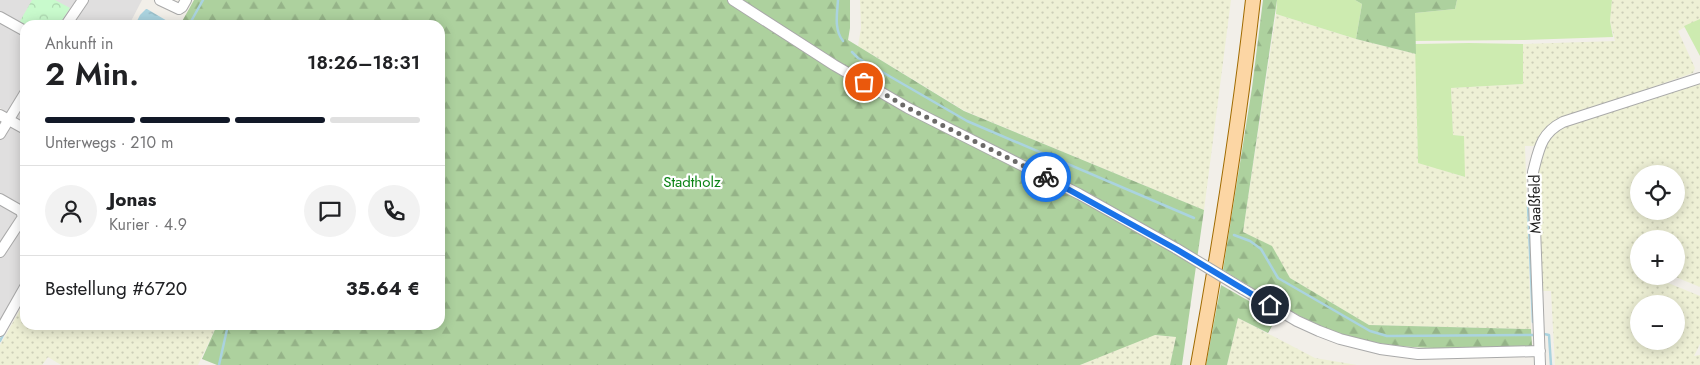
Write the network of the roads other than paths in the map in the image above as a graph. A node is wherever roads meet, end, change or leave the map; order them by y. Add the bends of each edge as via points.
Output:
1 (83, 0) edge
2 (160, 0) edge
3 (186, 0) edge
4 (733, 0) edge
5 (1253, 0) edge
6 (0, 17) edge
7 (69, 20) edge
8 (20, 28) edge
9 (1700, 78) edge
10 (20, 99) edge
11 (5, 118) edge
12 (20, 126) edge
13 (0, 134) edge
14 (0, 199) edge
15 (20, 210) edge
16 (20, 222) edge
17 (0, 252) edge
18 (20, 296) edge
19 (0, 332) edge
20 (1540, 351) junction
21 (1198, 365) edge
22 (1540, 365) edge

1 - 7 street
2 - 3 street via 179,9
4 - 20 street, bridge via 908,108 1079,194 1319,331 1380,349 1418,354
5 - 21 main road via 1222,231
6 - 8 street
9 - 20 street, Maaßfeld via 1563,122 1546,135 1533,172
10 - 11 street
11 - 12 street
11 - 13 street
14 - 15 street
16 - 17 street
18 - 19 street
20 - 22 street, Maaßfeld

